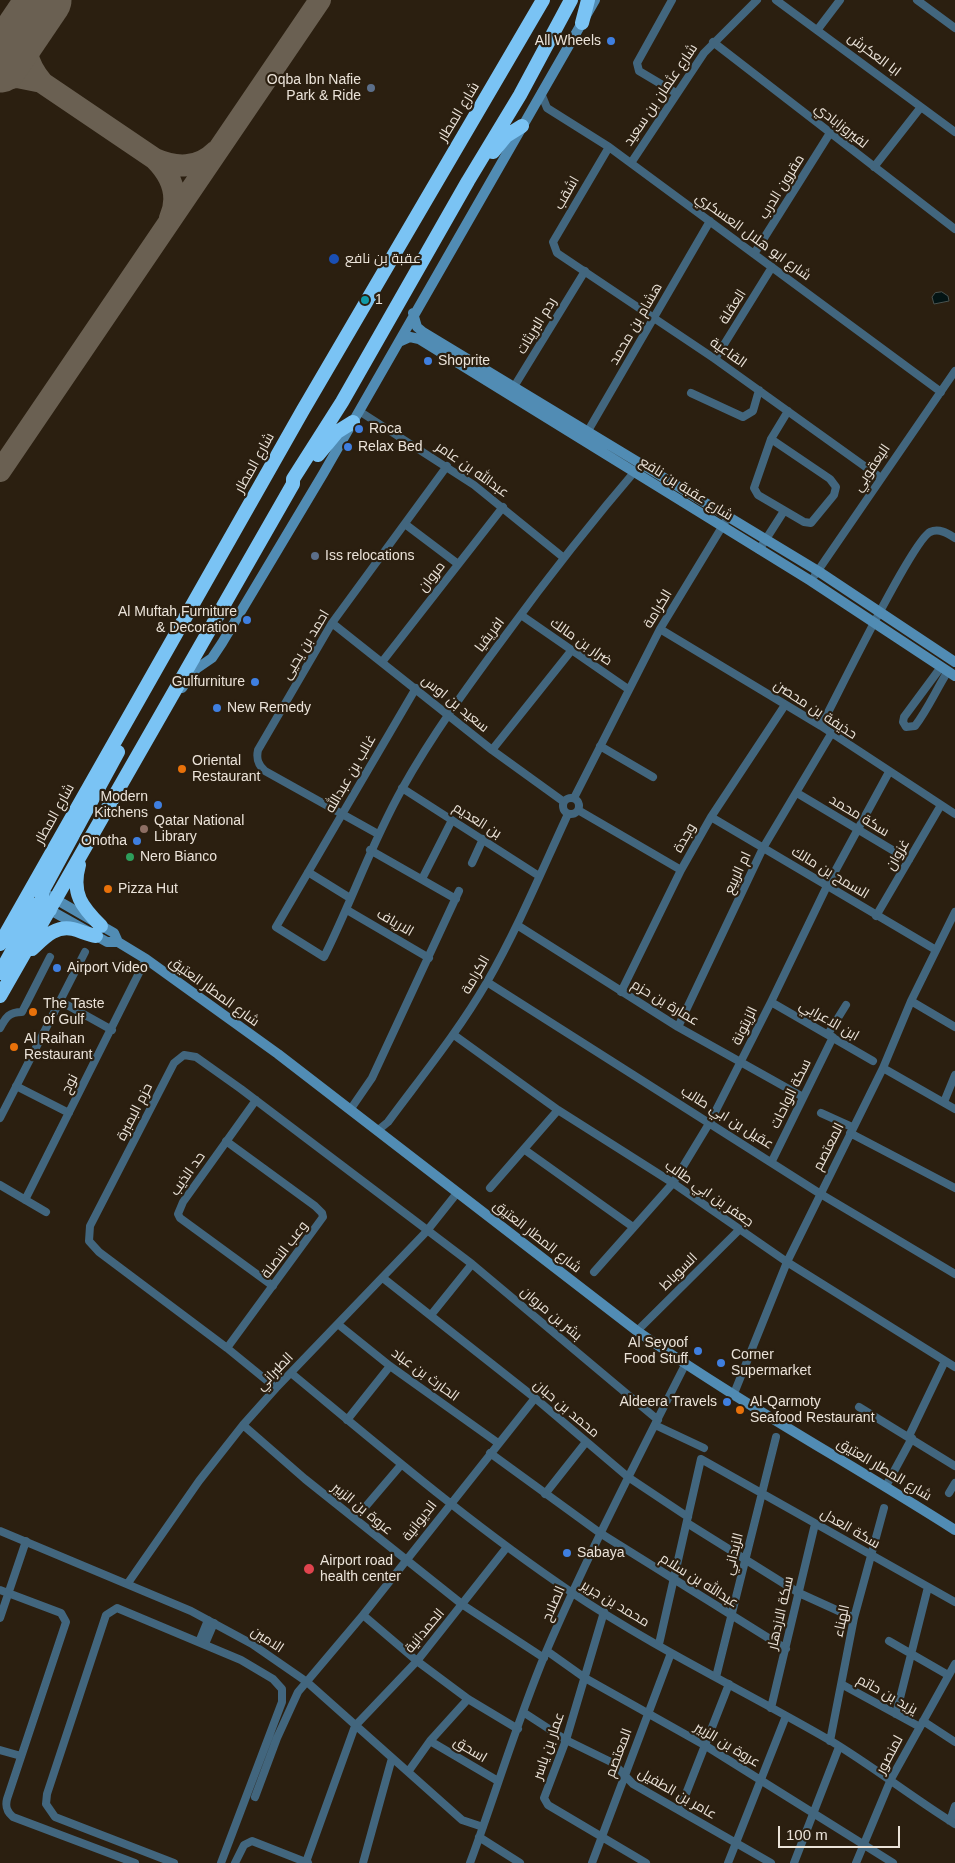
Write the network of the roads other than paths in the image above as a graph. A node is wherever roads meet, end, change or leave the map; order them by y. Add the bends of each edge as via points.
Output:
1 (543, 0) edge
2 (571, 0) edge
3 (588, 0) edge
4 (595, 0) edge
5 (672, 0) edge
6 (757, 0) edge
7 (776, 0) edge
8 (840, 0) edge
9 (918, 0) edge
10 (582, 23) junction
11 (955, 28) edge
12 (818, 29) junction
13 (713, 42) junction
14 (541, 93) junction
15 (676, 93) junction
16 (921, 107) junction
17 (547, 108) junction
18 (531, 110) junction
19 (522, 126) junction
20 (955, 132) edge
21 (830, 133) junction
22 (609, 147) junction
23 (631, 163) junction
24 (874, 167) junction
25 (468, 181) junction
26 (710, 221) junction
27 (955, 229) edge
28 (557, 253) joint
29 (754, 254) junction
30 (772, 267) junction
31 (585, 271) junction
32 (413, 313) junction
33 (654, 317) junction
34 (399, 342) junction
35 (715, 359) junction
36 (955, 370) edge
37 (512, 390) junction
38 (759, 390) junction
39 (941, 392) junction
40 (690, 393) dead end
41 (788, 411) junction
42 (356, 417) junction
43 (586, 435) junction
44 (772, 439) junction
45 (641, 464) junction
46 (447, 466) junction
47 (634, 473) junction
48 (881, 478) junction
49 (293, 484) junction
50 (502, 507) junction
51 (784, 511) junction
52 (728, 517) junction
53 (405, 524) junction
54 (722, 527) junction
55 (955, 538) edge
56 (766, 540) junction
57 (759, 550) junction
58 (564, 558) junction
59 (458, 564) junction
60 (818, 571) junction
61 (811, 581) junction
62 (521, 615) junction
63 (878, 618) junction
64 (332, 624) junction
65 (660, 629) junction
66 (571, 652) junction
67 (382, 662) junction
68 (955, 662) edge
69 (948, 671) edge
70 (416, 688) junction
71 (628, 689) junction
72 (167, 701) junction
73 (785, 704) junction
74 (446, 714) junction
75 (821, 726) junction
76 (830, 734) junction
77 (600, 746) junction
78 (492, 750) junction
79 (889, 772) junction
80 (653, 777) dead end
81 (402, 788) junction
82 (797, 793) junction
83 (574, 798) junction
84 (564, 802) junction
85 (941, 806) junction
86 (578, 810) junction
87 (342, 814) junction
88 (568, 814) junction
89 (955, 814) edge
90 (711, 817) junction
91 (452, 820) junction
92 (857, 830) junction
93 (378, 834) junction
94 (483, 839) junction
95 (84, 847) junction
96 (764, 848) junction
97 (370, 850) junction
98 (909, 860) junction
99 (472, 863) dead end
100 (681, 870) junction
101 (308, 872) junction
102 (539, 876) junction
103 (422, 879) junction
104 (826, 886) junction
105 (38, 890) junction
106 (460, 891) dead end
107 (350, 898) junction
108 (456, 899) junction
109 (53, 905) junction
110 (21, 906) junction
111 (347, 910) junction
112 (955, 912) edge
113 (876, 916) junction
114 (517, 925) junction
115 (98, 931) junction
116 (0, 944) edge
117 (936, 950) junction
118 (85, 952) dead end
119 (50, 957) dead end
120 (324, 957) joint
121 (429, 958) junction
122 (146, 959) junction
123 (21, 960) junction
124 (0, 973) edge
125 (487, 982) junction
126 (621, 992) junction
127 (0, 996) edge
128 (60, 1001) junction
129 (911, 1001) junction
130 (771, 1002) junction
131 (846, 1005) dead end
132 (678, 1027) junction
133 (955, 1027) edge
134 (0, 1028) edge
135 (112, 1030) junction
136 (454, 1035) junction
137 (830, 1036) junction
138 (873, 1061) dead end
139 (741, 1063) junction
140 (883, 1068) junction
141 (955, 1075) edge
142 (16, 1086) junction
143 (803, 1097) junction
144 (256, 1100) junction
145 (944, 1102) junction
146 (955, 1109) edge
147 (350, 1110) junction
148 (558, 1110) junction
149 (69, 1113) junction
150 (821, 1114) dead end
151 (0, 1118) edge
152 (710, 1122) junction
153 (851, 1130) junction
154 (378, 1131) junction
155 (226, 1142) junction
156 (526, 1150) junction
157 (772, 1161) junction
158 (673, 1183) junction
159 (0, 1185) edge
160 (490, 1188) dead end
161 (955, 1188) edge
162 (457, 1193) junction
163 (819, 1193) junction
164 (25, 1200) junction
165 (46, 1212) dead end
166 (633, 1227) junction
167 (740, 1230) junction
168 (426, 1232) junction
169 (787, 1262) junction
170 (472, 1264) junction
171 (594, 1272) dead end
172 (955, 1274) edge
173 (383, 1278) junction
174 (273, 1286) junction
175 (431, 1316) junction
176 (339, 1325) junction
177 (637, 1331) junction
178 (227, 1348) junction
179 (945, 1361) junction
180 (685, 1365) junction
181 (390, 1366) junction
182 (955, 1367) edge
183 (291, 1373) junction
184 (276, 1388) junction
185 (733, 1396) junction
186 (534, 1398) junction
187 (859, 1406) dead end
188 (347, 1420) junction
189 (657, 1422) junction
190 (243, 1425) junction
191 (776, 1436) dead end
192 (910, 1437) junction
193 (586, 1442) junction
194 (498, 1443) junction
195 (704, 1448) dead end
196 (490, 1453) junction
197 (401, 1465) junction
198 (955, 1466) edge
199 (628, 1477) junction
200 (955, 1483) edge
201 (886, 1486) junction
202 (545, 1494) junction
203 (761, 1494) junction
204 (949, 1494) dead end
205 (450, 1503) junction
206 (884, 1508) dead end
207 (355, 1519) junction
208 (687, 1520) junction
209 (815, 1524) junction
210 (0, 1530) edge
211 (955, 1530) edge
212 (600, 1533) junction
213 (26, 1542) junction
214 (507, 1547) junction
215 (871, 1555) junction
216 (405, 1560) junction
217 (745, 1560) junction
218 (674, 1580) junction
219 (128, 1583) junction
220 (928, 1587) junction
221 (4, 1591) edge
222 (573, 1593) junction
223 (799, 1593) junction
224 (955, 1602) edge
225 (463, 1605) junction
226 (604, 1612) junction
227 (363, 1615) junction
228 (731, 1617) junction
229 (0, 1618) edge
230 (854, 1618) junction
231 (211, 1621) junction
232 (889, 1640) dead end
233 (202, 1643) junction
234 (659, 1644) junction
235 (786, 1649) junction
236 (671, 1653) junction
237 (910, 1653) junction
238 (545, 1655) junction
239 (417, 1661) junction
240 (955, 1664) edge
241 (948, 1675) junction
242 (716, 1677) junction
243 (585, 1678) junction
244 (306, 1682) junction
245 (729, 1684) junction
246 (843, 1684) junction
247 (468, 1699) junction
248 (772, 1708) junction
249 (523, 1712) junction
250 (648, 1713) junction
251 (896, 1714) junction
252 (786, 1716) junction
253 (921, 1724) junction
254 (355, 1726) junction
255 (518, 1729) junction
256 (566, 1740) junction
257 (430, 1741) junction
258 (830, 1741) junction
259 (955, 1742) edge
260 (706, 1746) junction
261 (839, 1747) junction
262 (0, 1750) edge
263 (22, 1756) junction
264 (392, 1758) junction
265 (408, 1772) junction
266 (624, 1774) junction
267 (760, 1779) junction
268 (891, 1779) junction
269 (498, 1781) junction
270 (255, 1797) dead end
271 (955, 1806) edge
272 (680, 1809) junction
273 (814, 1813) junction
274 (58, 1818) junction
275 (952, 1823) edge
276 (483, 1827) junction
277 (53, 1832) junction
278 (603, 1836) junction
279 (479, 1837) junction
280 (736, 1843) junction
281 (863, 1845) junction
282 (135, 1863) edge
283 (174, 1863) edge
284 (221, 1863) edge
285 (235, 1863) edge
286 (307, 1863) edge
287 (363, 1863) edge
288 (470, 1863) edge
289 (520, 1863) edge
290 (592, 1863) edge
291 (646, 1863) edge
292 (728, 1863) edge
293 (771, 1863) edge
294 (794, 1863) edge
295 (856, 1863) edge
296 (893, 1863) edge

1 - 105 highway, شارع المطار via 136,702 114,761
2 - 25 highway via 520,95
3 - 10 highway
4 - 10 street
5 - 15 street via 637,63 639,71
6 - 13 street, شارع عثمان بن سعيد
7 - 12 street, ابا العكرش
8 - 12 street
9 - 11 street
10 - 14 street
12 - 16 street, ابا العكرش
13 - 15 street, شارع عثمان بن سعيد
13 - 21 street, لفيروزابادي
14 - 17 street
14 - 18 street
15 - 23 street, شارع عثمان بن سعيد
16 - 20 street, ابا العكرش
16 - 24 street
17 - 18 street
17 - 22 street, شارع ابو هلال العسكري
18 - 19 street
19 - 25 highway via 501,141
19 - 32 street
21 - 24 street, لفيروزابادي
21 - 29 street, مقرون الدرب
22 - 23 street, شارع ابو هلال العسكري
22 - 28 street, اشقب via 553,242
23 - 26 street, شارع ابو هلال العسكري
24 - 27 street, لفيروزابادي
25 - 49 highway via 342,402 293,479
26 - 29 street, شارع ابو هلال العسكري
26 - 33 street, هشام بن محمد
28 - 31 street, القاعية
29 - 30 street, شارع ابو هلال العسكري
30 - 35 street, العقلة
30 - 39 street, شارع ابو هلال العسكري
31 - 33 street, القاعية
31 - 37 street, ردم البريثات
32 - 34 street
32 - 37 street, شارع عقبة بن نافع via 423,332
33 - 35 street, القاعية
33 - 43 street, هشام بن محمد
34 - 37 street, شارع عقبة بن نافع via 410,337 419,340
34 - 42 street
35 - 38 street, القاعية
36 - 39 street, اليعقوبي
37 - 43 street, شارع عقبة بن نافع
38 - 40 street via 753,411 743,417
38 - 41 street, القاعية
39 - 48 street, اليعقوبي
41 - 44 street
41 - 48 street, القاعية
42 - 46 street, عبدالله بن عامر
42 - 49 highway via 332,437
42 - 72 street via 217,651 196,670 176,698
43 - 45 street, شارع عقبة بن نافع
43 - 47 street, شارع عقبة بن نافع
44 - 51 street via 754,488 758,496
44 - 51 street via 830,479 836,487 834,496 811,523
45 - 47 street, افريقيا
45 - 52 street, شارع عقبة بن نافع
46 - 50 street, عبدالله بن عامر
46 - 53 street, احمد بن يحيى
47 - 54 street, شارع عقبة بن نافع
47 - 58 street, افريقيا
48 - 60 street, اليعقوبي
49 - 72 highway
50 - 58 street, عبدالله بن عامر
50 - 59 street, مروان
51 - 56 street
52 - 54 street, الكرامة
52 - 56 street, شارع عقبة بن نافع
53 - 59 street
53 - 64 street, احمد بن يحيى
54 - 57 street, شارع عقبة بن نافع
54 - 65 street, الكرامة
55 - 63 street via 939,530 926,534
56 - 57 street
56 - 60 street, شارع عقبة بن نافع
57 - 61 street, شارع عقبة بن نافع
58 - 62 street, افريقيا
59 - 67 street, مروان
60 - 61 street, اليعقوبي
60 - 63 street, شارع عقبة بن نافع
61 - 63 street, شارع عقبة بن نافع
62 - 66 street, ضرار بن مالك
62 - 74 street, افريقيا
63 - 68 street, شارع عقبة بن نافع
63 - 69 street, شارع عقبة بن نافع
63 - 75 street
64 - 67 street, سعيد بن اوس
64 - 87 street, احمد بن يحيى via 257,756 265,771
65 - 71 street, الكرامة
65 - 73 street, حذيفة بن محصن
66 - 71 street, ضرار بن مالك
66 - 78 street
67 - 70 street, سعيد بن اوس
69 - 69 street via 904,717 902,722 906,727 913,728
70 - 74 street, سعيد بن اوس
70 - 87 street, غالب بن عبدالله
71 - 77 street, الكرامة
72 - 95 highway
73 - 75 street, حذيفة بن محصن
73 - 90 street, وجدة
74 - 78 street, سعيد بن اوس
74 - 81 street, افريقيا
75 - 76 street, حذيفة بن محصن
76 - 79 street, حذيفة بن محصن
76 - 82 street, ام الربيع
77 - 80 street
77 - 83 street, الكرامة
78 - 84 street, سعيد بن اوس
79 - 85 street, حذيفة بن محصن
79 - 92 street, الزيتونة
81 - 91 street, بن العديم
81 - 93 street, افريقيا
82 - 92 street, سكة محمد
82 - 96 street, ام الربيع
83 - 84 street
83 - 86 street
84 - 88 street
85 - 89 street, حذيفة بن محصن
85 - 98 street, غزوان
86 - 88 street
86 - 100 street
87 - 93 street
87 - 101 street, غالب بن عبدالله
88 - 102 street, الكرامة
90 - 96 street, السمح بن مالك
90 - 100 street, وجدة
91 - 94 street, بن العديم
91 - 103 street
92 - 98 street, سكة محمد
92 - 104 street, الزيتونة
93 - 97 street, افريقيا
94 - 99 street
94 - 102 street, بن العديم
95 - 109 highway
95 - 115 highway via 77,872 77,893
96 - 104 street, السمح بن مالك
96 - 132 street, ام الربيع
97 - 103 street
97 - 107 street, افريقيا
98 - 113 street, غزوان
100 - 126 street, وجدة
101 - 107 street
101 - 120 street, غالب بن عبدالله via 276,927
102 - 114 street, الكرامة
103 - 108 street
104 - 113 street, السمح بن مالك
104 - 130 street, الزيتونة
105 - 109 highway via 42,903
105 - 110 highway
106 - 108 street
107 - 111 street, افريقيا
108 - 121 street
109 - 115 street, شارع المطار العتيق
109 - 123 highway
110 - 116 highway
110 - 124 highway via 30,903 34,911
111 - 120 street, افريقيا
111 - 121 street, الارياف
112 - 117 street, المعتصم
113 - 117 street, السمح بن مالك
114 - 125 street, الكرامة
114 - 126 street, عمارة بن حزم
115 - 122 street, شارع المطار العتيق via 107,942 118,942
115 - 123 highway via 59,929
117 - 129 street, المعتصم
118 - 128 street
119 - 134 street via 22,1012 7,1016
121 - 147 street via 372,1078
122 - 135 street, نوح
122 - 147 street, شارع المطار العتيق
123 - 127 highway
125 - 136 street, الكرامة
125 - 152 street, عقيل بن ابي طالب
126 - 132 street, عمارة بن حزم
128 - 135 street
128 - 142 street
129 - 133 street
129 - 140 street, المعتصم
130 - 137 street, ابن الاعرابي
130 - 139 street, الزيتونة
131 - 137 street, سكة الواحات
132 - 139 street, عمارة بن حزم
135 - 149 street, نوح
136 - 148 street, جعفر بن ابي طالب
136 - 154 street, الكرامة
137 - 138 street, ابن الاعرابي
137 - 143 street, سكة الواحات
139 - 143 street, عمارة بن حزم
139 - 152 street, الزيتونة
140 - 145 street
140 - 153 street, المعتصم
141 - 145 street
142 - 149 street, نوح
142 - 151 street
143 - 157 street, سكة الواحات
144 - 155 street, حد الذيب
144 - 168 street, حزم البمبرة
144 - 178 street, حزم البمبرة via 191,1054 179,1057 88,1232 93,1248
145 - 146 street
147 - 154 street, شارع المطار العتيق
148 - 156 street
148 - 158 street, جعفر بن ابي طالب
149 - 164 street, نوح
150 - 153 street
152 - 157 street, عقيل بن ابي طالب
152 - 158 street, الزيتونة
153 - 161 street
153 - 163 street, المعتصم
154 - 162 street, شارع المطار العتيق
155 - 174 street, حد الذيب via 178,1214
155 - 174 street, وعب النصلة via 322,1213 320,1224
156 - 160 street
156 - 166 street
157 - 163 street, عقيل بن ابي طالب
158 - 166 street, الزيتونة
158 - 167 street, جعفر بن ابي طالب
159 - 164 street
162 - 168 street, الطبراني
162 - 177 street, شارع المطار العتيق
163 - 169 street, المعتصم
163 - 172 street, عقيل بن ابي طالب
164 - 165 street
166 - 171 street, الزيتونة
167 - 169 street, جعفر بن ابي طالب
167 - 177 street, السوباط
168 - 170 street, بشر بن مروان
168 - 173 street, الطبراني
169 - 179 street, جعفر بن ابي طالب
169 - 185 street, المعتصم
170 - 175 street
170 - 189 street, بشر بن مروان
173 - 175 street, محمد بن حبان
173 - 176 street, الطبراني
174 - 178 street, وعب النصلة
175 - 186 street, محمد بن حبان
176 - 181 street, الحارث بن عباد
176 - 183 street, الطبراني
177 - 180 street, شارع المطار العتيق
178 - 184 street, حزم البمبرة
179 - 182 street, جعفر بن ابي طالب
179 - 192 street
180 - 185 street, شارع المطار العتيق
180 - 189 street, الصلاح
181 - 188 street
181 - 194 street, الحارث بن عباد
183 - 184 street, الطبراني
183 - 188 street, محمد بن جرير
184 - 190 street, الطبراني
185 - 201 street, شارع المطار العتيق
186 - 193 street, محمد بن حبان
186 - 194 street, الديوانية
187 - 192 street
188 - 197 street, محمد بن جرير
189 - 195 street
189 - 199 street, الصلاح
190 - 207 street, عروة بن الزبير
190 - 219 street, الطبراني via 199,1481
191 - 203 street, الزبداني
192 - 198 street
192 - 201 street
193 - 199 street, محمد بن حبان
193 - 202 street
194 - 196 street, الديوانية
196 - 202 street
196 - 205 street, الديوانية
197 - 205 street, محمد بن جرير
197 - 207 street
199 - 208 street, محمد بن حبان
199 - 212 street, الصلاح
200 - 204 street, شارع المطار العتيق
201 - 211 street, شارع المطار العتيق
202 - 212 street
203 - 208 street, سكة العدل via 701,1459
203 - 209 street, سكة العدل
203 - 217 street, الزبداني
205 - 214 street, محمد بن جرير
205 - 216 street, الديوانية
206 - 215 street, الهناء
207 - 216 street, عروة بن الزبير
208 - 217 street, محمد بن حبان
208 - 218 street
209 - 215 street, سكة العدل
209 - 223 street, سكة الازدهار
210 - 213 street, الامين
212 - 218 street, عبدالله بن سلام
212 - 222 street, الصلاح
213 - 219 street, الامين
213 - 221 street
214 - 222 street, محمد بن جرير
214 - 225 street, الحمدانية
215 - 220 street, سكة العدل
215 - 230 street, الهناء
216 - 225 street, عروة بن الزبير
216 - 227 street, الديوانية
217 - 223 street, محمد بن حبان
217 - 228 street, الزبداني
218 - 228 street, عبدالله بن سلام
218 - 234 street
219 - 231 street, الامين
220 - 224 street, سكة العدل
220 - 237 street
221 - 229 street
221 - 263 street via 61,1613 66,1622
222 - 226 street, محمد بن جرير
222 - 238 street, الصلاح
223 - 230 street, محمد بن حبان
223 - 235 street, سكة الازدهار
225 - 238 street, عروة بن الزبير
225 - 239 street, الحمدانية
226 - 234 street, محمد بن جرير
226 - 243 street, عمار بن ياسر
227 - 239 street
227 - 244 street, الديوانية
228 - 235 street, عبدالله بن سلام
228 - 242 street, الزبداني
230 - 246 street, الهناء
231 - 233 street
231 - 244 street, الامين via 252,1644
232 - 237 street
233 - 274 street via 122,1608 109,1612 46,1799 48,1809
233 - 284 street via 267,1675 280,1685 283,1694
234 - 236 street, محمد بن جرير
235 - 248 street, سكة الازدهار
236 - 242 street, محمد بن جرير
236 - 250 street, المعتصم
237 - 241 street
237 - 251 street
238 - 243 street, عروة بن الزبير
238 - 249 street, الصلاح
239 - 247 street
239 - 254 street, الحمدانية
240 - 241 street, لمنصور
241 - 253 street, لمنصور
242 - 245 street, محمد بن جرير
243 - 250 street, عروة بن الزبير
243 - 256 street, عمار بن ياسر
244 - 254 street, الامين
244 - 270 street, الديوانية via 290,1706
245 - 248 street, محمد بن جرير
245 - 260 street
246 - 251 street, يزيد بن حاتم
246 - 258 street, الهناء
247 - 255 street
247 - 257 street, اسحق
248 - 252 street, محمد بن جرير
249 - 255 street, الصلاح
249 - 256 street, عامر بن الطفيل
250 - 260 street, عروة بن الزبير
250 - 266 street, المعتصم
251 - 253 street, يزيد بن حاتم
252 - 258 street, محمد بن جرير
252 - 267 street
253 - 259 street, يزيد بن حاتم
253 - 268 street, لمنصور
254 - 264 street, الامين
254 - 286 street
255 - 269 street, الصلاح
256 - 266 street, عامر بن الطفيل via 613,1763
256 - 278 street, عمار بن ياسر via 545,1802
257 - 265 street, اسحق
257 - 269 street, اسحق
258 - 261 street, محمد بن جرير
260 - 267 street, عروة بن الزبير
260 - 272 street
261 - 268 street, محمد بن جرير
261 - 273 street
262 - 263 street
263 - 277 street via 6,1805 8,1813
264 - 265 street, الامين
264 - 287 street
265 - 276 street, الامين via 462,1820
266 - 272 street, عامر بن الطفيل via 633,1784
266 - 278 street, المعتصم
267 - 273 street, عروة بن الزبير
267 - 280 street
268 - 275 street, محمد بن جرير
268 - 281 street, لمنصور
269 - 276 street, الصلاح
271 - 275 street, محمد بن جرير
272 - 280 street, عامر بن الطفيل
273 - 281 street, عروة بن الزبير
273 - 294 street
274 - 277 street
274 - 283 street
276 - 279 street, الصلاح
277 - 282 street
278 - 290 street, المعتصم
278 - 291 street, عمار بن ياسر
279 - 288 street, الصلاح
279 - 289 street
280 - 292 street
280 - 293 street, عامر بن الطفيل
281 - 295 street, لمنصور
281 - 296 street, عروة بن الزبير
285 - 286 street via 244,1845 252,1841

